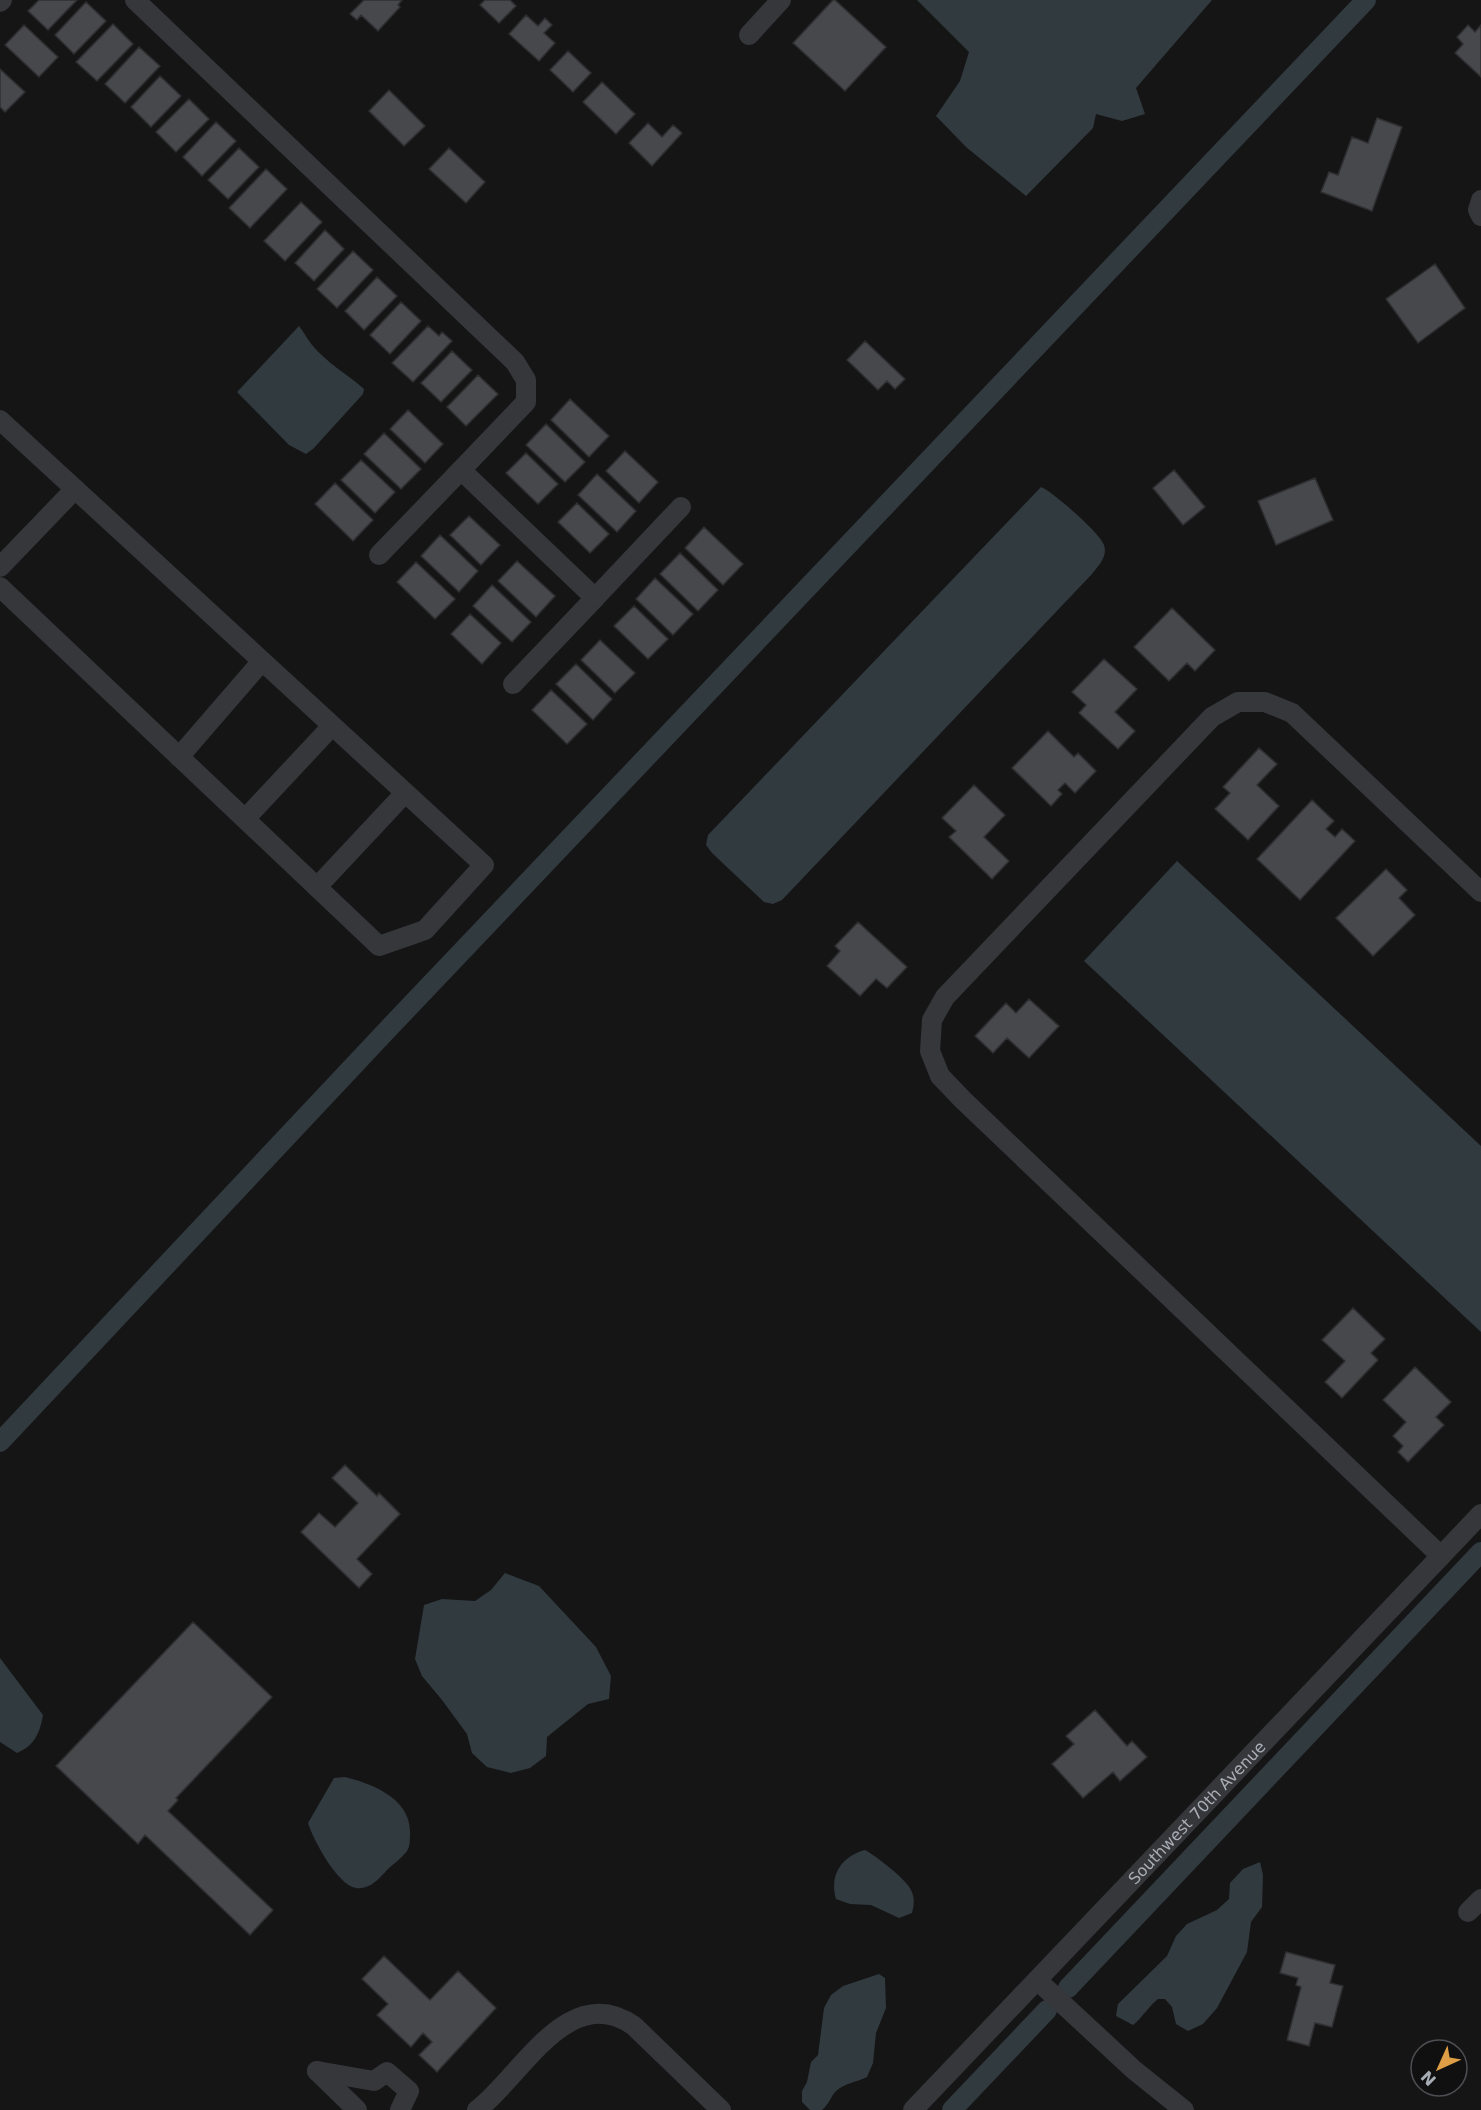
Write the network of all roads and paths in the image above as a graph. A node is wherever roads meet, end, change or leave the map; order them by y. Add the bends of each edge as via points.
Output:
1 (135, 0) edge
2 (781, 0) edge
3 (749, 36) dead end
4 (0, 420) edge
5 (461, 470) junction
6 (75, 489) junction
7 (681, 507) dead end
8 (380, 555) dead end
9 (0, 567) edge
10 (0, 587) edge
11 (595, 598) junction
12 (262, 661) junction
13 (513, 684) dead end
14 (332, 726) junction
15 (180, 757) junction
16 (405, 793) junction
17 (245, 819) junction
18 (317, 887) junction
19 (1481, 892) edge
20 (1481, 1514) edge
21 (1441, 1556) junction
22 (1037, 1980) junction
23 (403, 2109) edge
24 (357, 2110) edge
25 (477, 2110) edge
26 (721, 2110) edge
27 (913, 2110) edge
28 (1184, 2110) edge

1 - 5 street via 515,363 526,380 526,402
2 - 3 street
4 - 6 street
5 - 8 street
5 - 11 street
6 - 9 street
6 - 12 street
7 - 11 street
10 - 15 street
11 - 13 street
12 - 14 street
12 - 15 street
14 - 16 street
14 - 17 street
15 - 17 street
16 - 18 street
16 - 18 street via 484,865 425,930 379,946
17 - 18 street
19 - 21 street via 1292,713 1265,702 1239,702 1212,717 945,997 932,1020 930,1051 940,1076 963,1100
20 - 21 street, Southwest 70th Avenue
21 - 22 street, Southwest 70th Avenue
22 - 27 street, Southwest 70th Avenue
22 - 28 street via 1134,2070
23 - 24 street via 409,2091 387,2072 374,2081 317,2071
25 - 26 street via 564,2024 583,2015 599,2014 634,2026

